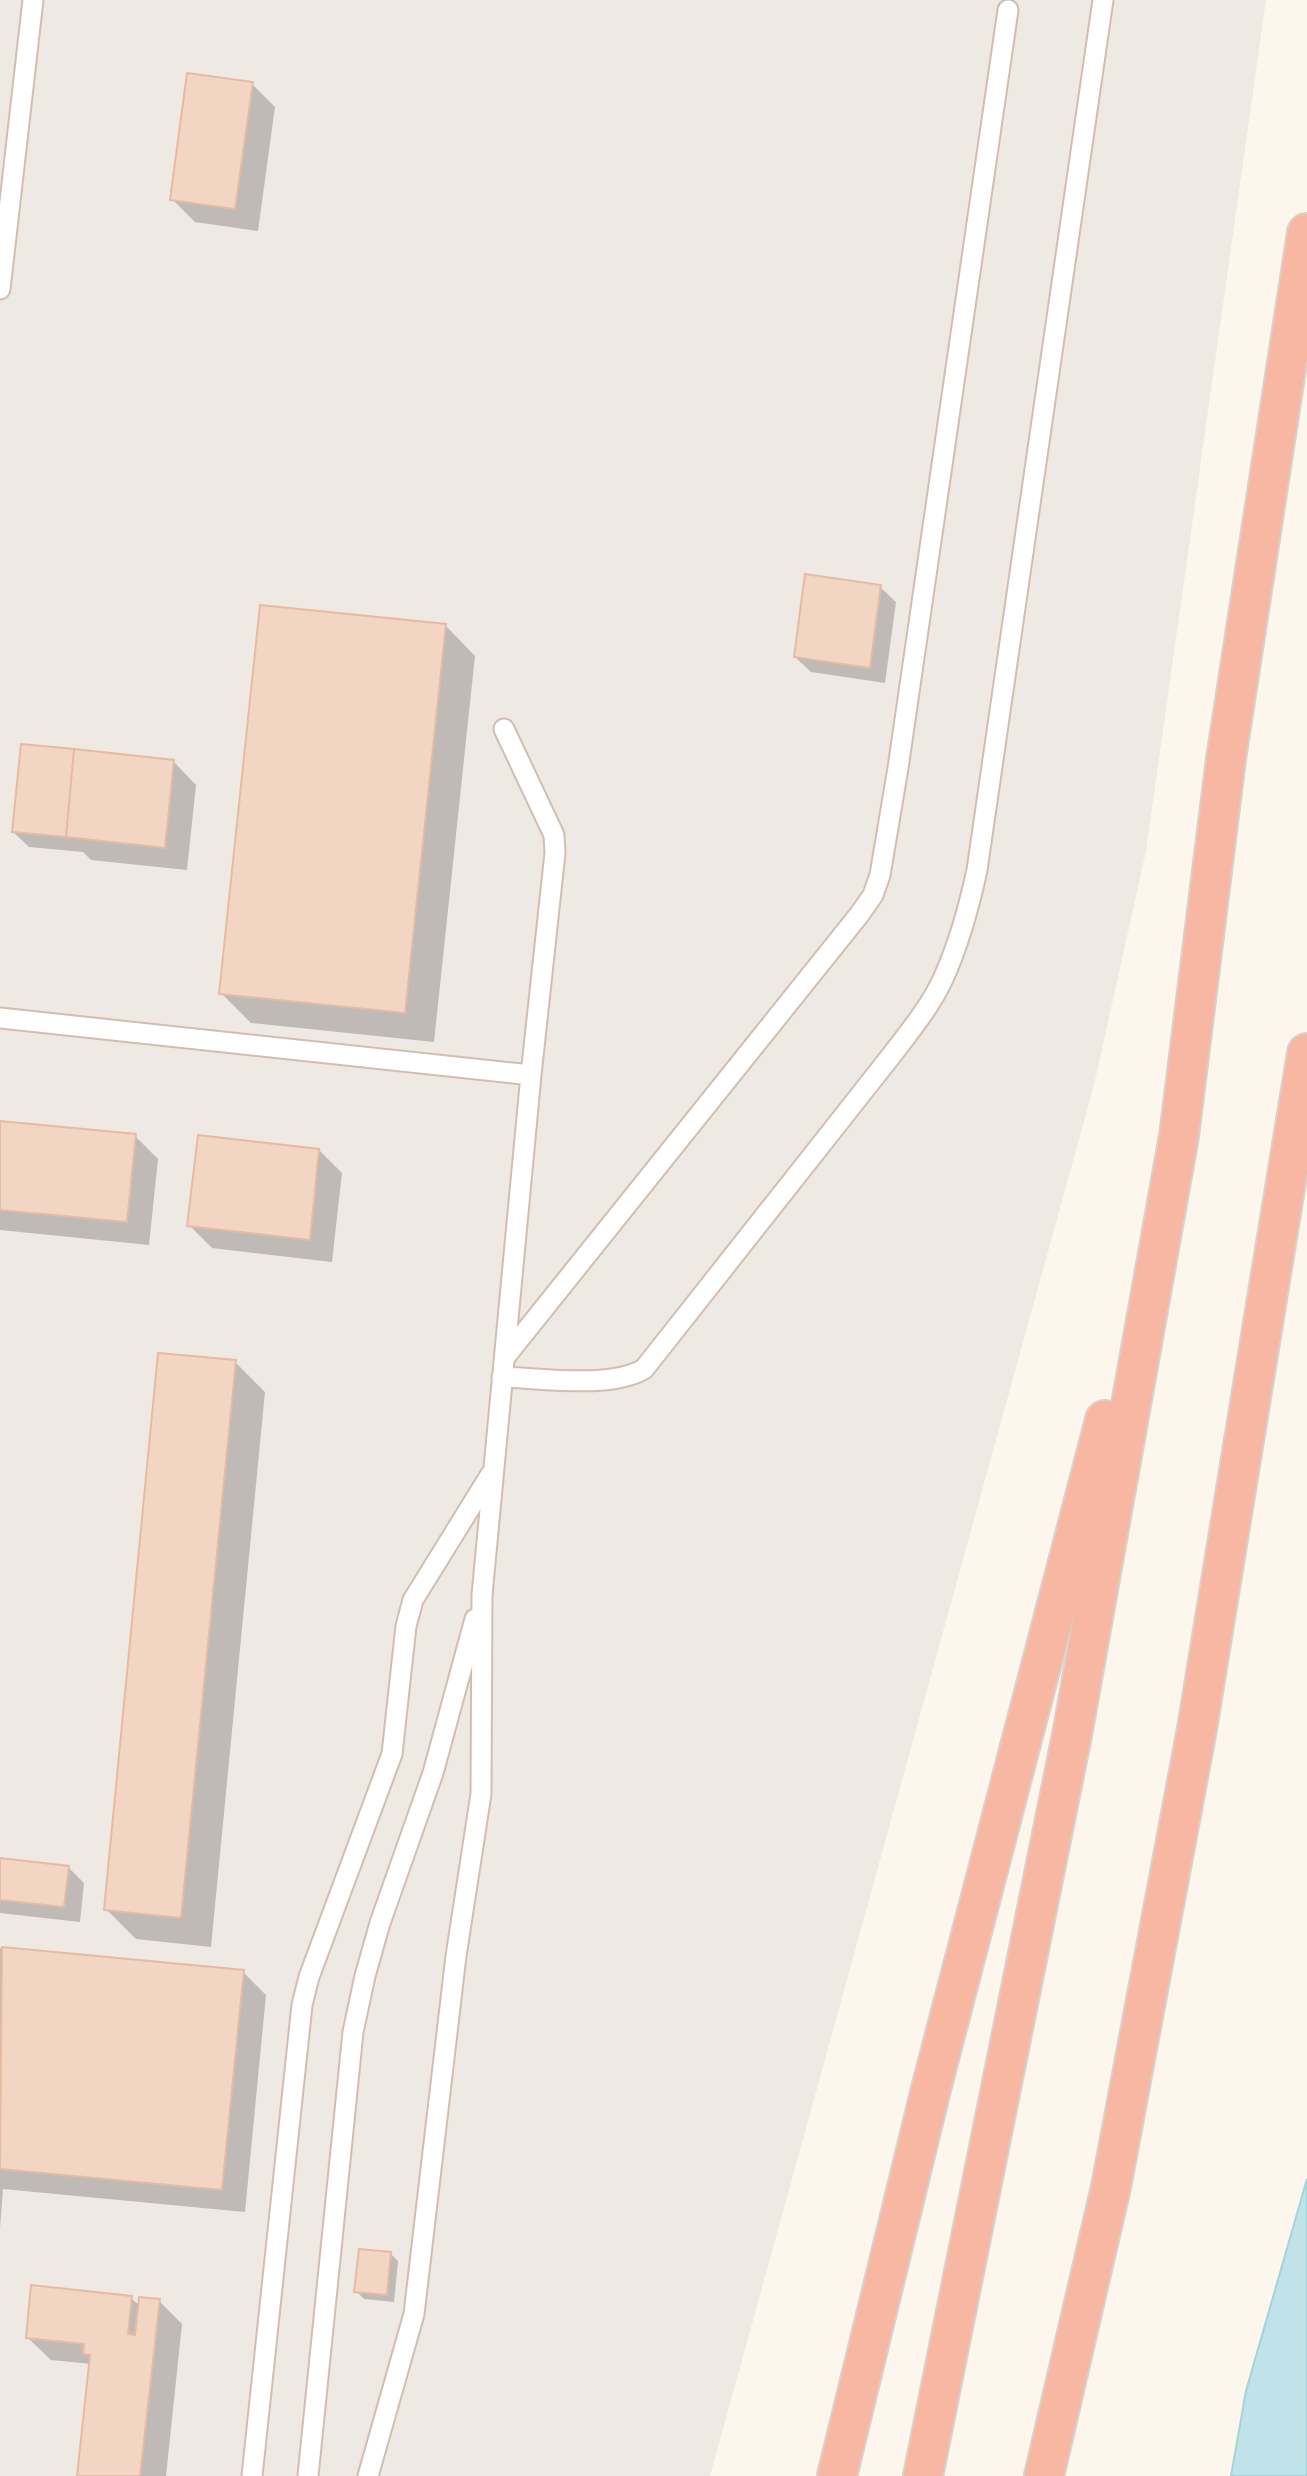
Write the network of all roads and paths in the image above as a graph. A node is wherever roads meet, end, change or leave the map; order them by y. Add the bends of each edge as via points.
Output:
1 (33, 0) edge
2 (1103, 0) edge
3 (1008, 10) dead end
4 (1307, 233) edge
5 (0, 289) edge
6 (504, 729) dead end
7 (0, 1018) edge
8 (1307, 1053) edge
9 (531, 1075) junction
10 (1179, 1136) junction
11 (503, 1367) junction
12 (493, 1470) junction
13 (482, 1595) junction
14 (1111, 2187) junction
15 (252, 2476) edge
16 (309, 2476) edge
17 (368, 2476) edge
18 (837, 2476) edge
19 (923, 2476) edge
20 (1044, 2476) edge
21 (1060, 2476) edge

1 - 5 lane
2 - 11 lane via 977,870 942,981 891,1056 645,1369 607,1380
3 - 11 lane via 898,768 873,895
4 - 10 highway via 1226,759
6 - 9 lane via 554,835
7 - 9 lane
8 - 14 highway via 1198,1729
9 - 11 lane
10 - 18 highway via 931,2089
10 - 19 highway via 1072,1735
11 - 12 lane
12 - 13 lane
12 - 15 lane via 413,1600 392,1754 302,2005
13 - 16 lane via 433,1773 376,1936 353,2032
13 - 17 lane via 481,1794 456,1956 414,2314
14 - 20 highway
14 - 21 highway via 1104,2257

